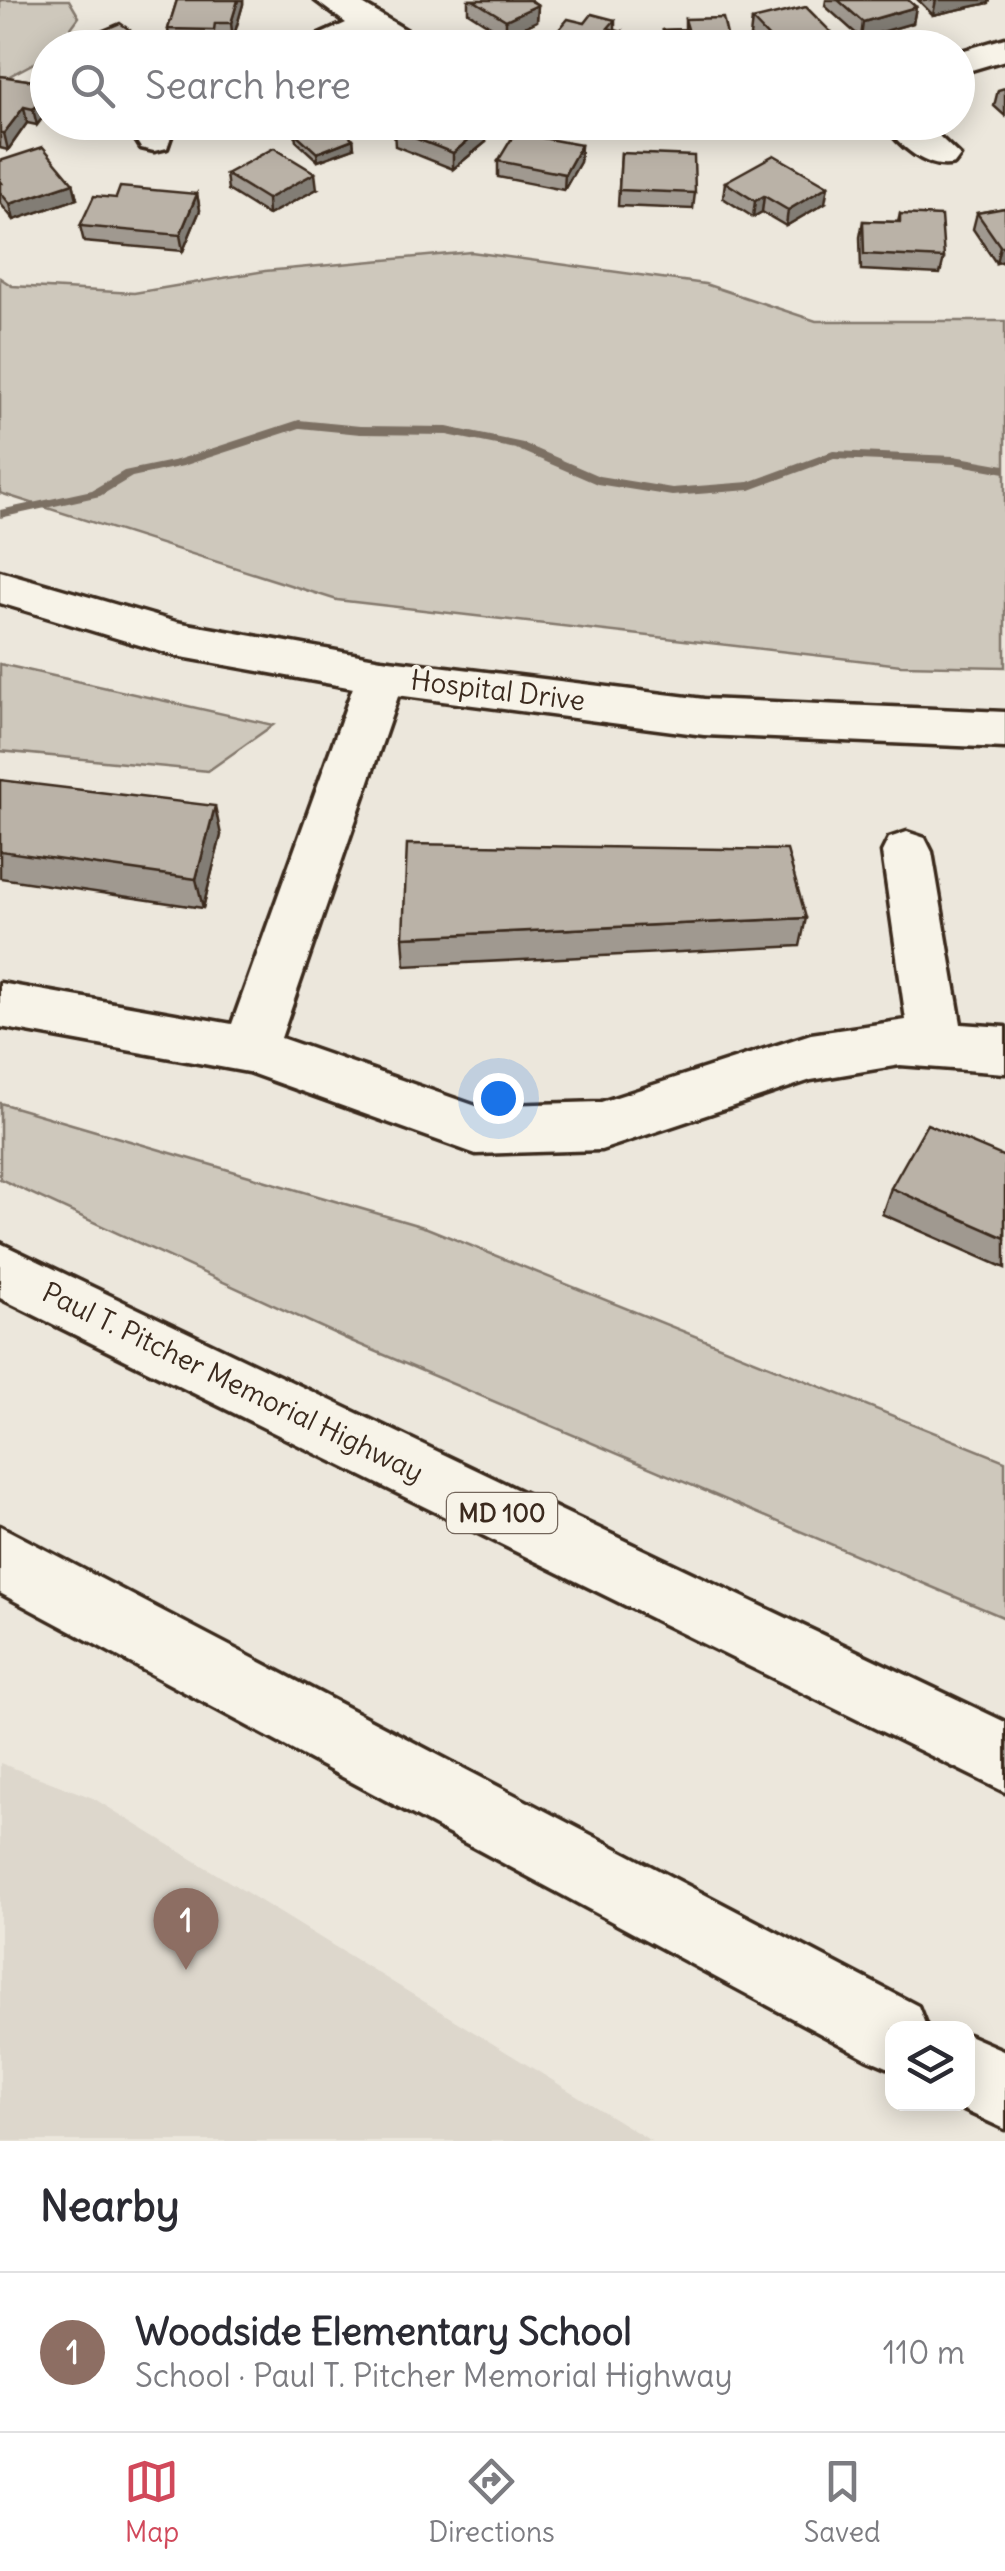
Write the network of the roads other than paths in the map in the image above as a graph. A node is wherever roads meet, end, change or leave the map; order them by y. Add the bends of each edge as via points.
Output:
1 (332, 0) edge
2 (372, 25) junction
3 (360, 30) edge
4 (381, 30) edge
5 (1005, 49) edge
6 (975, 58) edge
7 (922, 140) edge
8 (941, 156) dead end
9 (0, 588) edge
10 (381, 676) junction
11 (1005, 730) edge
12 (907, 852) dead end
13 (0, 1004) edge
14 (937, 1046) junction
15 (250, 1050) junction
16 (1005, 1050) edge
17 (0, 1269) edge
18 (0, 1558) edge
19 (1005, 1758) edge
20 (885, 2028) edge
21 (975, 2076) edge
22 (1005, 2092) edge

1 - 2 main road
2 - 3 main road
2 - 4 main road
5 - 6 main road
7 - 8 main road
9 - 10 main road, Hospital Drive via 176,639
10 - 11 main road, Hospital Drive via 704,716
10 - 15 main road
12 - 14 main road
13 - 15 main road
14 - 15 main road via 900,1042 811,1057 602,1126 476,1130
14 - 16 main road
17 - 19 main road, Paul T. Pitcher Memorial Highway / MD 100
18 - 20 main road
21 - 22 main road

